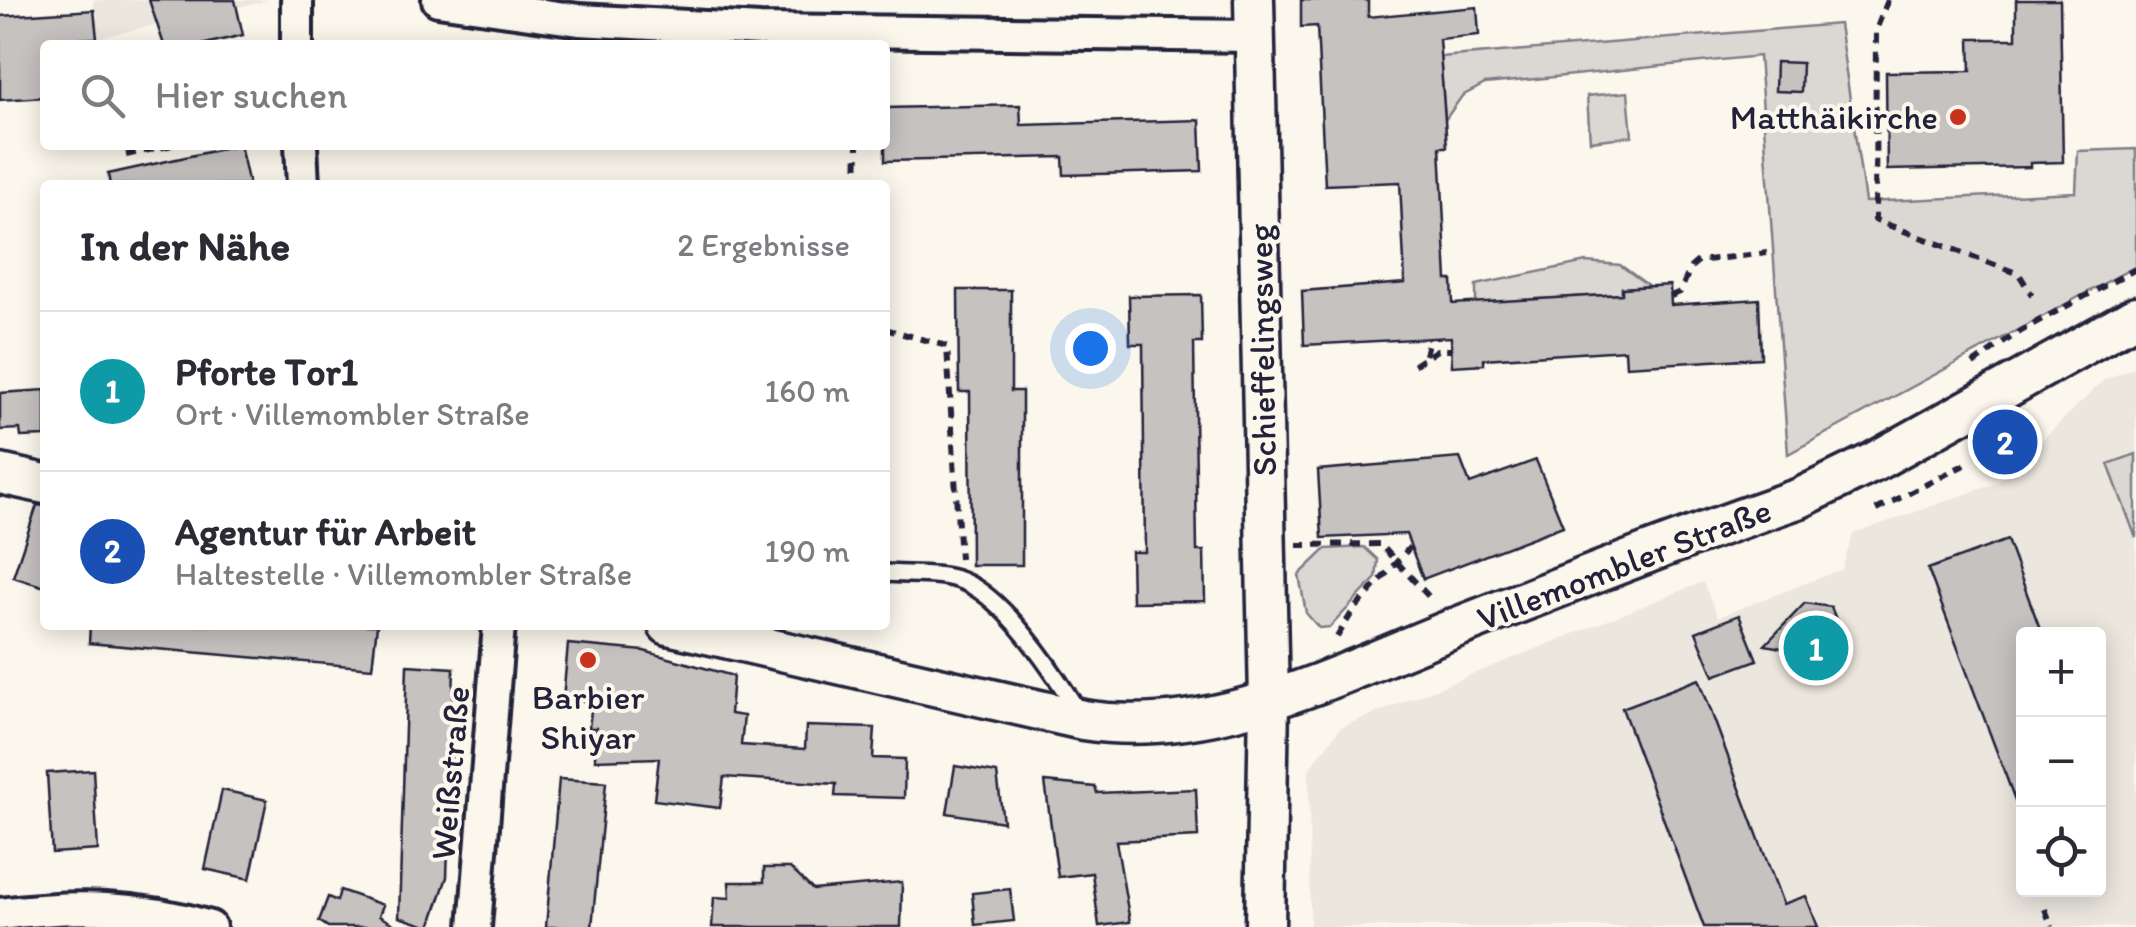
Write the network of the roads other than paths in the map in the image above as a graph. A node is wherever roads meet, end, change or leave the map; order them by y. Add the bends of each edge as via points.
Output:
1 (297, 0) edge
2 (438, 0) edge
3 (1255, 18) edge
4 (296, 40) edge
5 (301, 150) edge
6 (303, 180) edge
7 (2136, 316) edge
8 (0, 474) edge
9 (40, 483) edge
10 (890, 574) edge
11 (498, 630) edge
12 (690, 630) edge
13 (1270, 700) junction
14 (1082, 720) junction
15 (0, 914) edge
16 (210, 927) edge
17 (475, 927) edge
18 (1265, 927) edge

1 - 4 street
2 - 3 street via 578,20 760,30
3 - 13 street, Schieffelingsweg
5 - 6 street
7 - 13 street, Villemombler Straße via 1800,498
8 - 9 street
10 - 14 lane via 961,580 987,597 1052,669
11 - 17 street, Weißstraße
12 - 14 street, Villemombler Straße
13 - 14 street, Villemombler Straße via 1173,724 1126,727
13 - 18 street, Schieffelingsweg
15 - 16 street via 69,905 160,911

